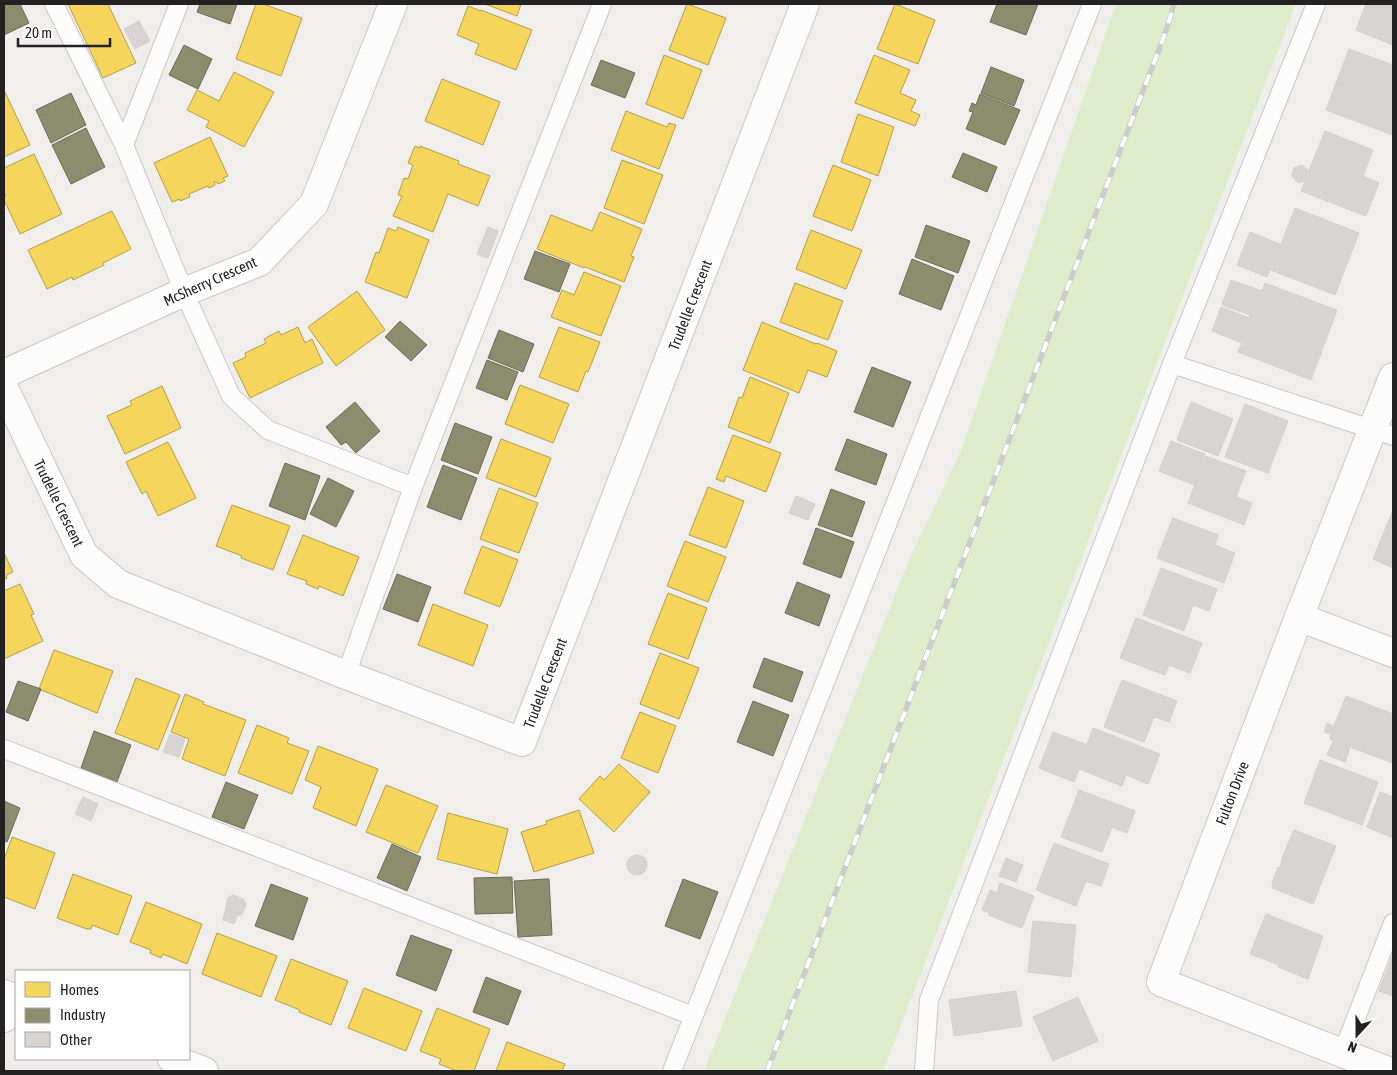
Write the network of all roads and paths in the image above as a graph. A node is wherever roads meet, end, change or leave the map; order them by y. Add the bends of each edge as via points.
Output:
1 (54, 4) edge
2 (179, 4) edge
3 (394, 4) edge
4 (602, 4) edge
5 (805, 4) edge
6 (1092, 4) edge
7 (1316, 4) edge
8 (124, 145) junction
9 (184, 292) junction
10 (1172, 364) junction
11 (4, 374) edge
12 (1393, 377) edge
13 (4, 388) edge
14 (1384, 432) edge
15 (413, 488) junction
16 (1300, 617) junction
17 (1393, 653) edge
18 (346, 675) junction
19 (4, 749) edge
20 (1393, 923) edge
21 (693, 1016) junction
22 (1342, 1054) junction
23 (175, 1060) edge
24 (204, 1071) edge
25 (672, 1071) edge
26 (924, 1071) edge
27 (1388, 1071) edge

1 - 8 lane
2 - 8 lane
3 - 9 street, McSherry Crescent via 314,204 258,262
4 - 15 lane
5 - 18 street, Trudelle Crescent via 522,742
6 - 21 lane
7 - 10 lane
8 - 9 lane
9 - 11 street, McSherry Crescent
9 - 15 lane via 230,396 268,430
10 - 14 lane
10 - 26 lane via 929,1000
12 - 14 street, Fulton Drive
13 - 18 street, Trudelle Crescent via 84,555 118,584
14 - 16 street, Fulton Drive
15 - 18 lane
16 - 17 street
16 - 22 street, Fulton Drive via 1161,982
19 - 21 lane
20 - 22 lane
21 - 25 lane
22 - 27 street, Fulton Drive
23 - 24 street

